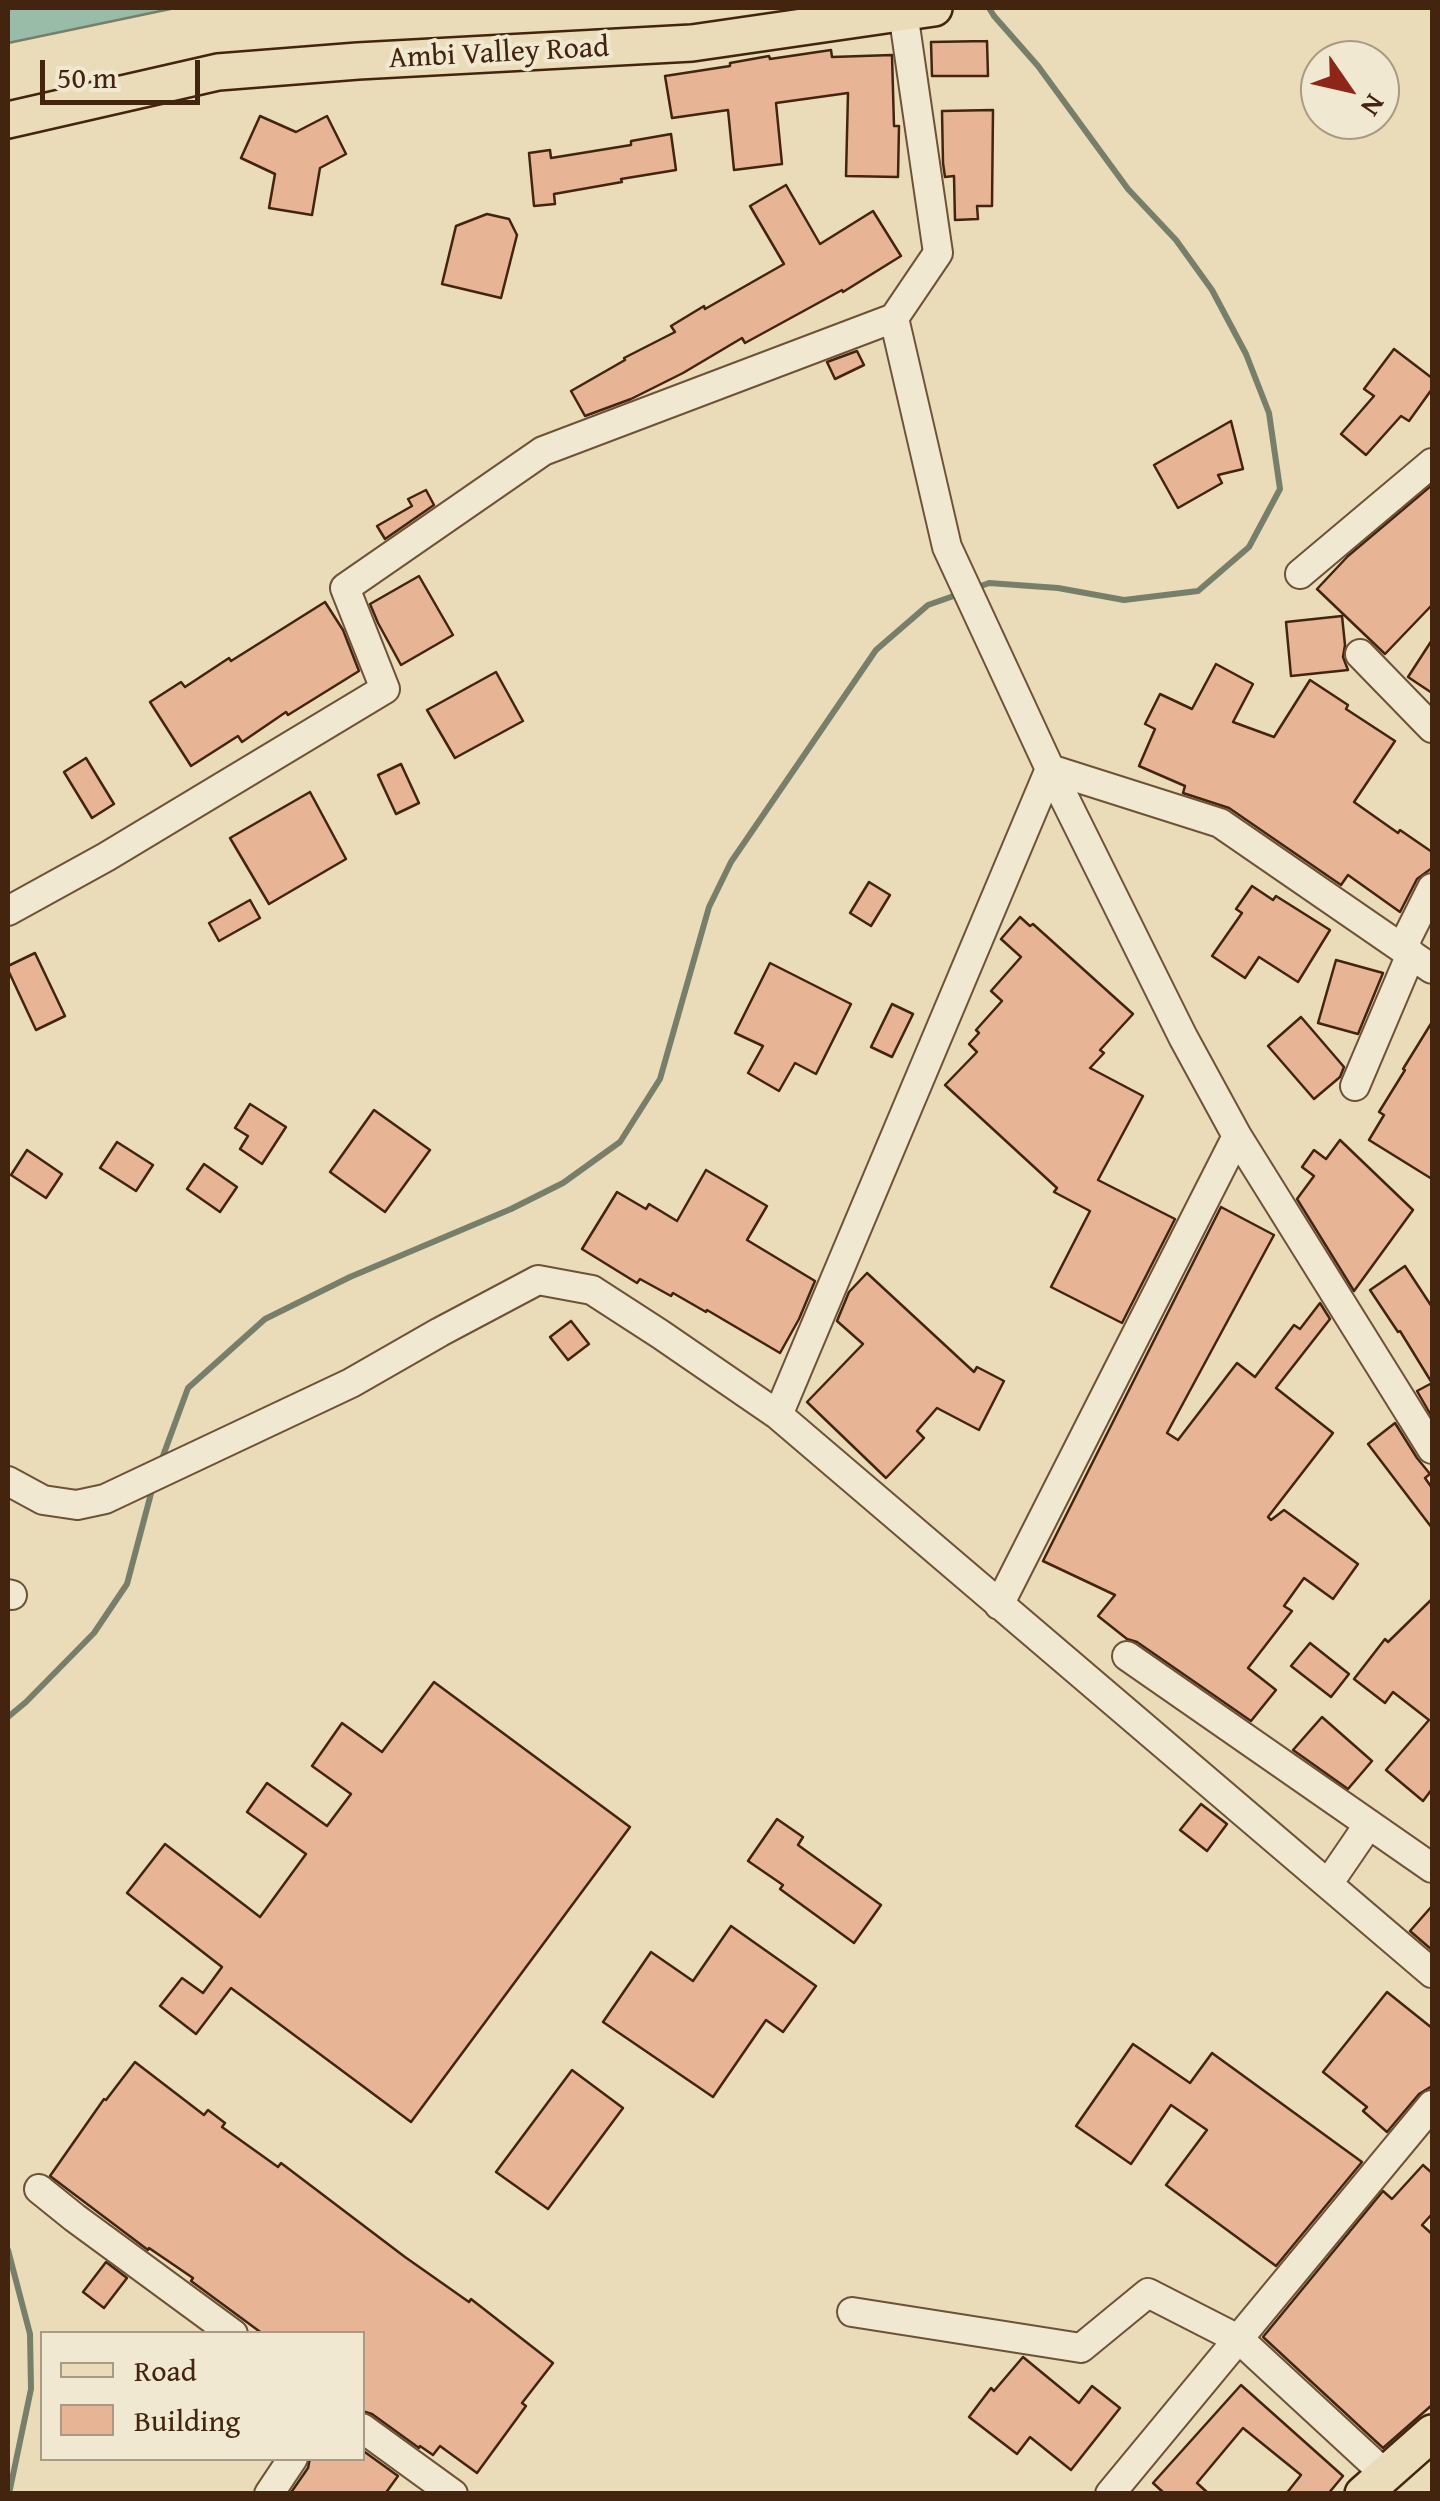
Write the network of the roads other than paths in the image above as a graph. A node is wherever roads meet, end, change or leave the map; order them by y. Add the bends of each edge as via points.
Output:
1 (918, 10) edge
2 (8, 120) edge
3 (894, 318) junction
4 (1432, 463) edge
5 (1300, 574) dead end
6 (1360, 654) dead end
7 (1432, 728) edge
8 (1050, 769) junction
9 (1432, 888) edge
10 (8, 910) edge
11 (1415, 957) edge
12 (1355, 1086) dead end
13 (1237, 1136) junction
14 (778, 1415) junction
15 (1432, 1449) edge
16 (8, 1481) edge
17 (999, 1605) junction
18 (1127, 1656) dead end
19 (1369, 1824) junction
20 (1432, 1868) edge
21 (1328, 1884) junction
22 (1432, 1973) edge
23 (1432, 2105) edge
24 (39, 2189) dead end
25 (852, 2312) dead end
26 (230, 2331) edge
27 (1240, 2340) junction
28 (365, 2430) edge
29 (1432, 2434) edge
30 (291, 2461) edge
31 (1374, 2484) edge
32 (268, 2494) edge
33 (453, 2494) edge
34 (1110, 2494) edge

1 - 2 main road, Ambi Valley Road via 692,43 218,72
1 - 3 street via 938,253
3 - 8 street via 946,547
3 - 10 street via 543,451 345,588 386,689
4 - 5 street
6 - 7 street
8 - 11 street via 1220,823
8 - 13 street
8 - 14 street
9 - 11 street
11 - 12 street
13 - 15 street
13 - 17 street
14 - 16 street via 592,1290 538,1280 352,1383 105,1499 77,1505 44,1500
14 - 17 street
17 - 21 street
18 - 19 street
19 - 20 street
19 - 21 street
21 - 22 street
23 - 27 street
24 - 26 street
25 - 27 street via 1081,2348 1148,2293
27 - 31 street
27 - 34 street
28 - 33 street
29 - 31 main road
30 - 32 street

